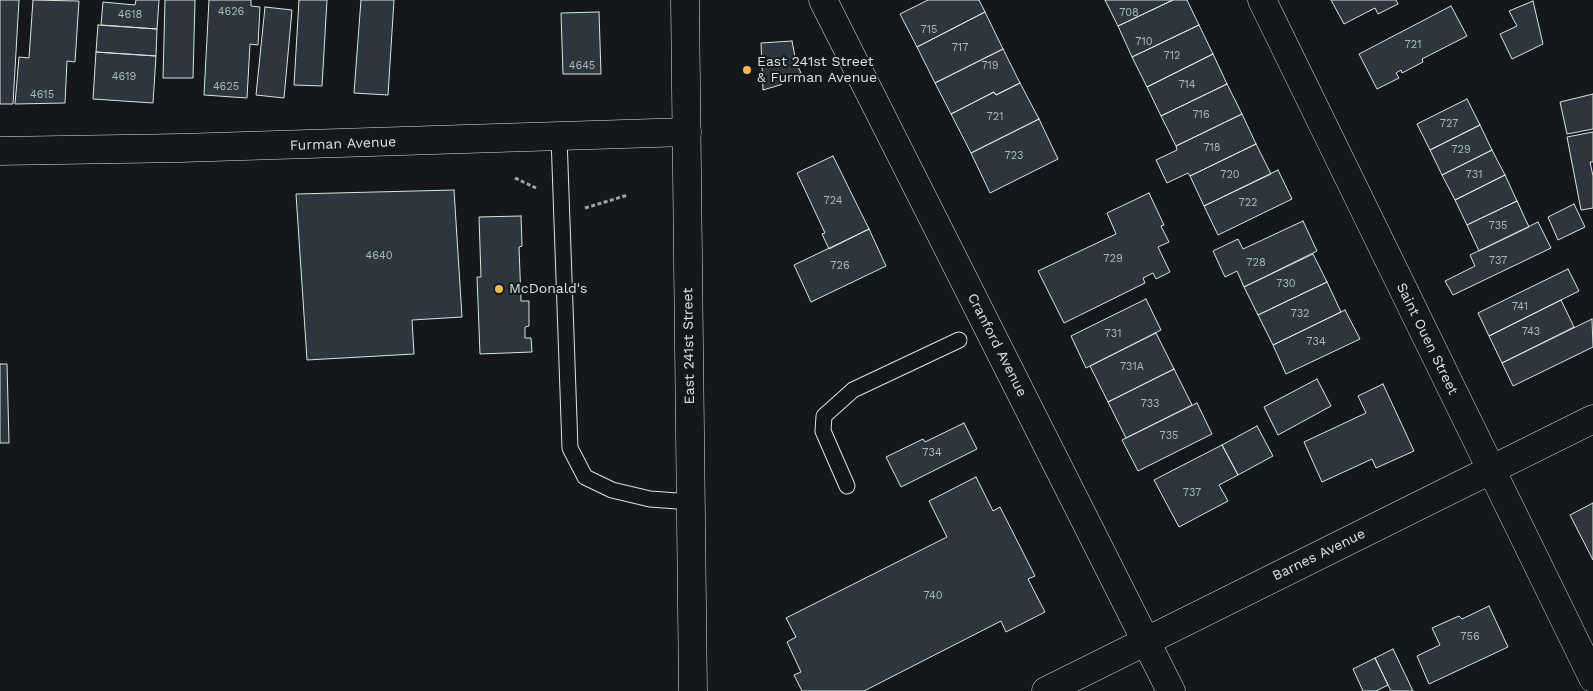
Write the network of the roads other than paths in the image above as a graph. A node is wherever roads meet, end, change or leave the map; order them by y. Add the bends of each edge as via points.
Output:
1 (685, 0) edge
2 (823, 0) edge
3 (1262, 0) edge
4 (687, 132) junction
5 (559, 137) junction
6 (0, 152) edge
7 (959, 340) dead end
8 (1593, 419) edge
9 (1491, 470) junction
10 (847, 486) dead end
11 (691, 502) junction
12 (1146, 641) junction
13 (1593, 678) edge
14 (693, 691) edge
15 (1046, 691) edge
16 (1171, 691) edge

1 - 4 street, East 241st Street
2 - 12 street, Cranford Avenue
3 - 9 street, Saint Ouen Street
4 - 5 street, Furman Avenue
4 - 11 street, East 241st Street
5 - 6 street, Furman Avenue
5 - 11 lane via 570,448 585,477 612,490 650,500
7 - 10 lane via 853,390 824,416 823,431
8 - 9 street, Barnes Avenue
9 - 12 street, Barnes Avenue
9 - 13 street, Saint Ouen Street
11 - 14 street, East 241st Street
12 - 15 street, Barnes Avenue
12 - 16 street, Cranford Avenue

